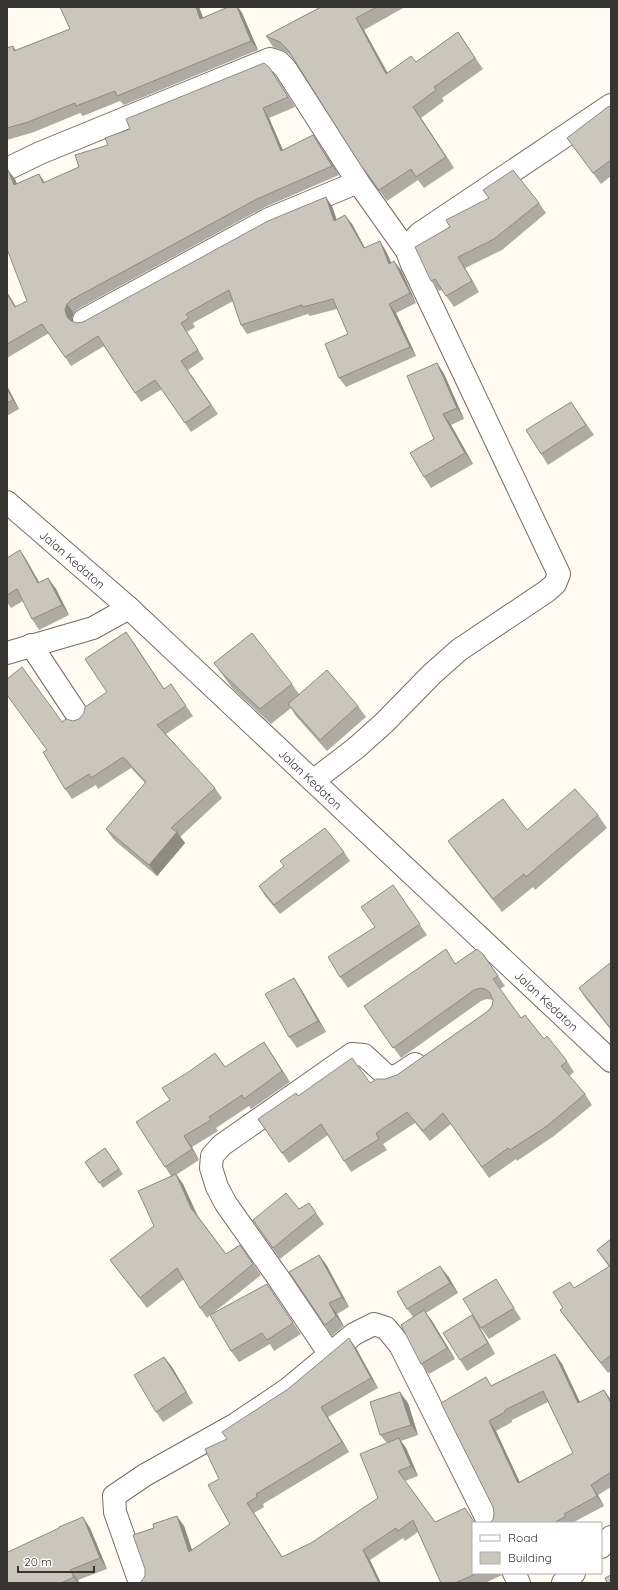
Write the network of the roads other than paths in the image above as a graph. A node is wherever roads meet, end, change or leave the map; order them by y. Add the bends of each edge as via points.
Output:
1 (611, 105) edge
2 (7, 169) edge
3 (358, 182) junction
4 (407, 251) junction
5 (84, 320) edge
6 (7, 502) edge
7 (129, 608) junction
8 (31, 645) junction
9 (7, 653) edge
10 (80, 719) edge
11 (313, 781) junction
12 (431, 1052) edge
13 (611, 1061) edge
14 (329, 1353) junction
15 (488, 1522) edge
16 (611, 1537) edge
17 (602, 1546) edge
18 (514, 1574) edge
19 (573, 1574) edge
20 (140, 1583) edge
21 (519, 1583) edge
22 (563, 1583) edge

1 - 4 street via 419,234
2 - 3 street via 40,153 270,59 285,68
3 - 4 street
3 - 5 street via 269,219
4 - 11 street via 559,574 555,584 547,591 460,650 362,743
6 - 7 street, Jalan Kedaton
7 - 8 street via 93,628
7 - 11 street, Jalan Kedaton
8 - 9 street
8 - 10 street
11 - 13 street, Jalan Kedaton
12 - 14 street via 400,1074 389,1078 364,1055 352,1054 222,1145 212,1156 211,1168 226,1204
14 - 15 street via 354,1334 374,1324 386,1328 400,1345
14 - 20 street via 288,1389 236,1424 144,1475 114,1496 114,1512
16 - 17 street
18 - 21 street
19 - 22 street

